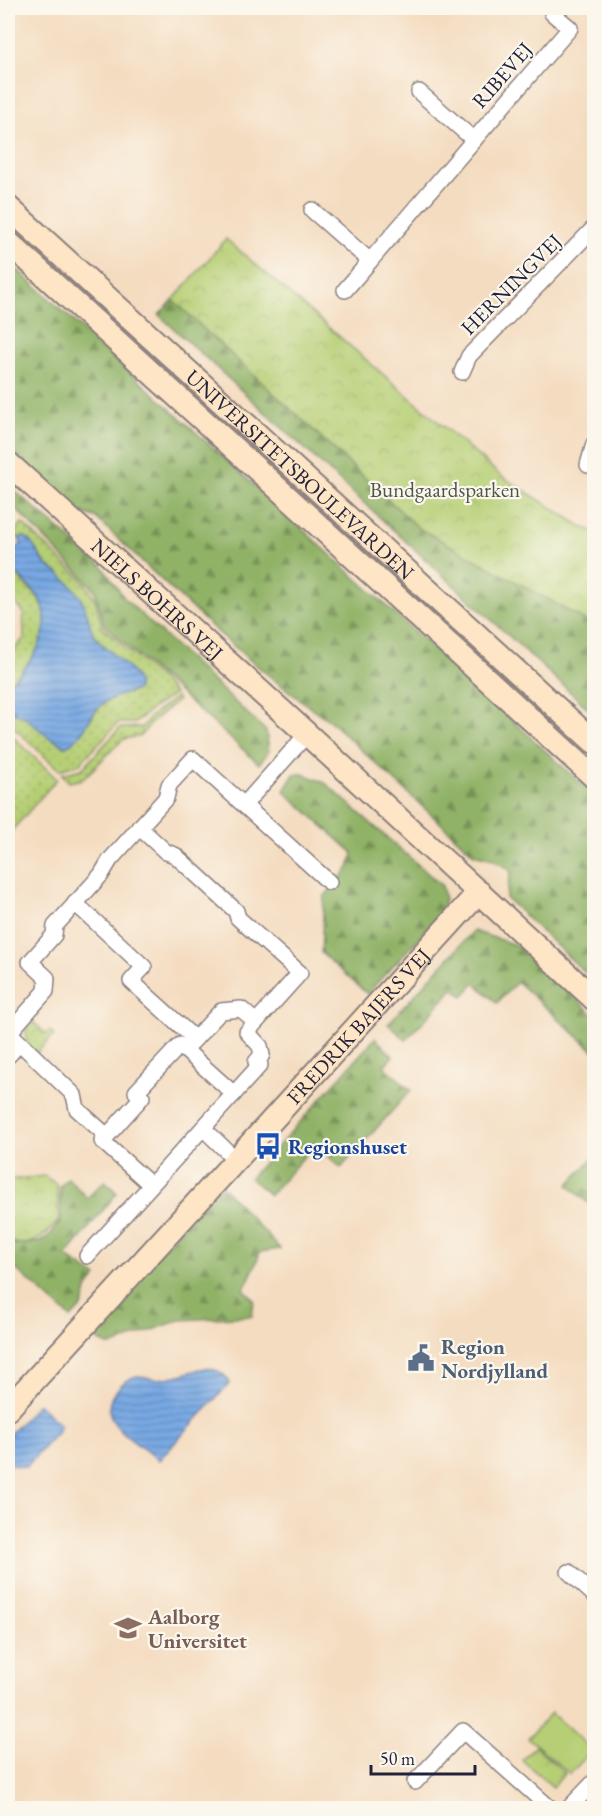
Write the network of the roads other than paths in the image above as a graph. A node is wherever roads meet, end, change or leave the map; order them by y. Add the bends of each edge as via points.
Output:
1 (551, 9) edge
2 (419, 92) dead end
3 (474, 140) junction
4 (8, 207) edge
5 (312, 210) dead end
6 (594, 228) edge
7 (8, 242) edge
8 (370, 261) junction
9 (345, 290) dead end
10 (462, 372) dead end
11 (594, 444) edge
12 (8, 463) edge
13 (588, 465) dead end
14 (307, 734) junction
15 (594, 742) edge
16 (594, 777) edge
17 (244, 805) junction
18 (139, 827) junction
19 (329, 882) dead end
20 (479, 892) junction
21 (75, 903) junction
22 (594, 999) edge
23 (256, 1022) junction
24 (12, 1036) edge
25 (190, 1045) junction
26 (8, 1056) edge
27 (234, 1094) junction
28 (203, 1128) junction
29 (107, 1136) junction
30 (237, 1160) junction
31 (151, 1185) junction
32 (87, 1256) dead end
33 (8, 1409) edge
34 (569, 1572) dead end
35 (594, 1595) edge
36 (416, 1782) dead end
37 (594, 1782) edge
38 (549, 1809) edge
39 (569, 1809) edge

1 - 3 street, RIBEVEJ via 570,28
2 - 3 street, RIBEVEJ
3 - 8 street, RIBEVEJ
4 - 15 main road, UNIVERSITETSBOULEVARDEN
5 - 8 street
6 - 10 street, HERNINGVEJ via 469,356
7 - 16 main road, UNIVERSITETSBOULEVARDEN
8 - 9 street, RIBEVEJ
11 - 13 street
12 - 14 main road, NIELS BOHRS VEJ
14 - 17 street
14 - 20 main road, NIELS BOHRS VEJ
17 - 18 street via 193,759 169,785 166,798
17 - 19 street
18 - 21 street
18 - 23 street via 166,852 175,855 236,911 237,918 300,973
20 - 22 main road, NIELS BOHRS VEJ
20 - 30 main road, FREDRIK BAJERS VEJ
21 - 24 street via 30,962 47,978 46,991
21 - 25 street via 144,967 131,981
23 - 25 street via 241,1009 220,1011
23 - 27 street via 248,1033 260,1046 262,1055 256,1062 260,1065
24 - 26 street
24 - 29 street via 74,1095 77,1109
25 - 27 street
25 - 29 street via 180,1045 165,1060 136,1092 142,1098
27 - 28 street
28 - 30 street
28 - 31 street
29 - 31 street via 102,1141
30 - 33 main road, FREDRIK BAJERS VEJ
31 - 32 street
34 - 35 street
36 - 38 street via 463,1731
37 - 39 street

